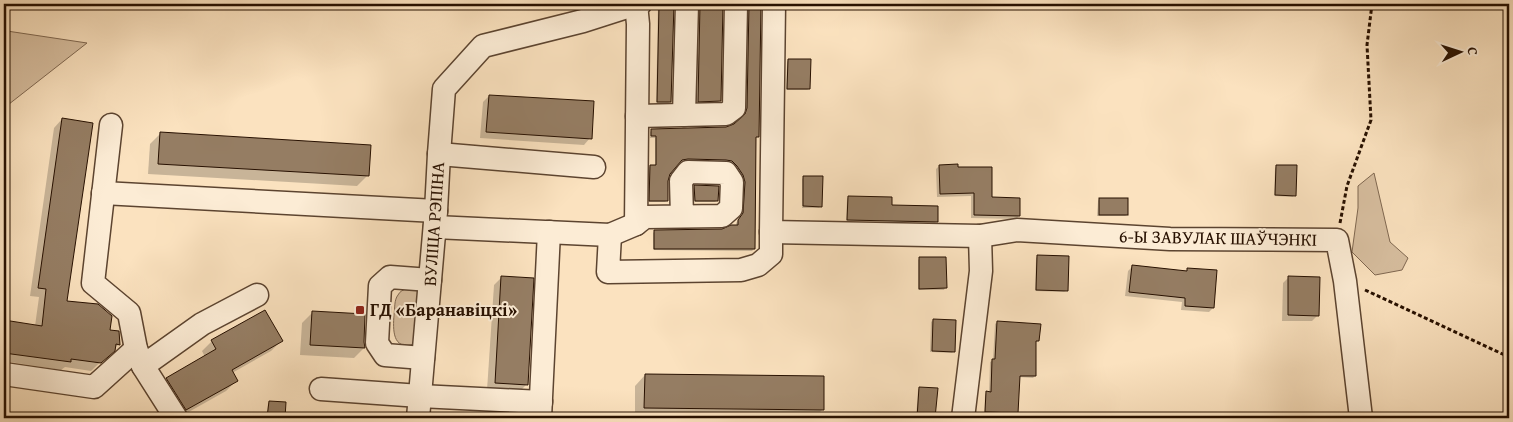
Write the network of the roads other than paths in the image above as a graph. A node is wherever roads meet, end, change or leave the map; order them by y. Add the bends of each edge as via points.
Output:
1 (637, 4) edge
2 (687, 4) edge
3 (736, 4) edge
4 (774, 4) edge
5 (584, 12) edge
6 (684, 115) junction
7 (637, 116) junction
8 (111, 125) dead end
9 (439, 154) junction
10 (594, 167) dead end
11 (103, 193) junction
12 (682, 216) dead end
13 (436, 219) junction
14 (636, 224) junction
15 (549, 232) junction
16 (770, 232) junction
17 (610, 235) junction
18 (980, 236) junction
19 (430, 280) junction
20 (256, 295) dead end
21 (140, 357) junction
22 (423, 358) junction
23 (4, 374) edge
24 (321, 389) dead end
25 (419, 407) edge
26 (540, 410) edge
27 (176, 418) edge
28 (963, 418) edge
29 (1361, 418) edge

1 - 5 street
1 - 7 street
2 - 6 street
3 - 6 street via 734,108 726,114
4 - 16 street
5 - 9 street, ВУЛІЦА РЭПІНА via 484,46 444,89
6 - 7 street
7 - 14 street
8 - 11 street
9 - 10 street
9 - 13 street, ВУЛІЦА РЭПІНА
11 - 13 street
11 - 21 street via 93,283 129,313
12 - 14 street via 645,218
13 - 15 street
13 - 19 street, ВУЛІЦА РЭПІНА
14 - 17 street
15 - 17 street
15 - 26 street
16 - 17 street via 771,254 758,265 740,270 608,272
16 - 18 street, 6-Ы ЗАВУЛАК ШАЎЧЭНКІ
18 - 28 street via 981,271
18 - 29 street, 6-Ы ЗАВУЛАК ШАЎЧЭНКІ via 1017,230 1170,239 1337,240
19 - 22 street, ВУЛІЦА РЭПІНА
19 - 22 street via 390,277 380,286 376,343 386,355
20 - 21 street
21 - 23 street via 94,388
21 - 27 street
22 - 25 street, ВУЛІЦА РЭПІНА
24 - 25 street
25 - 26 street

